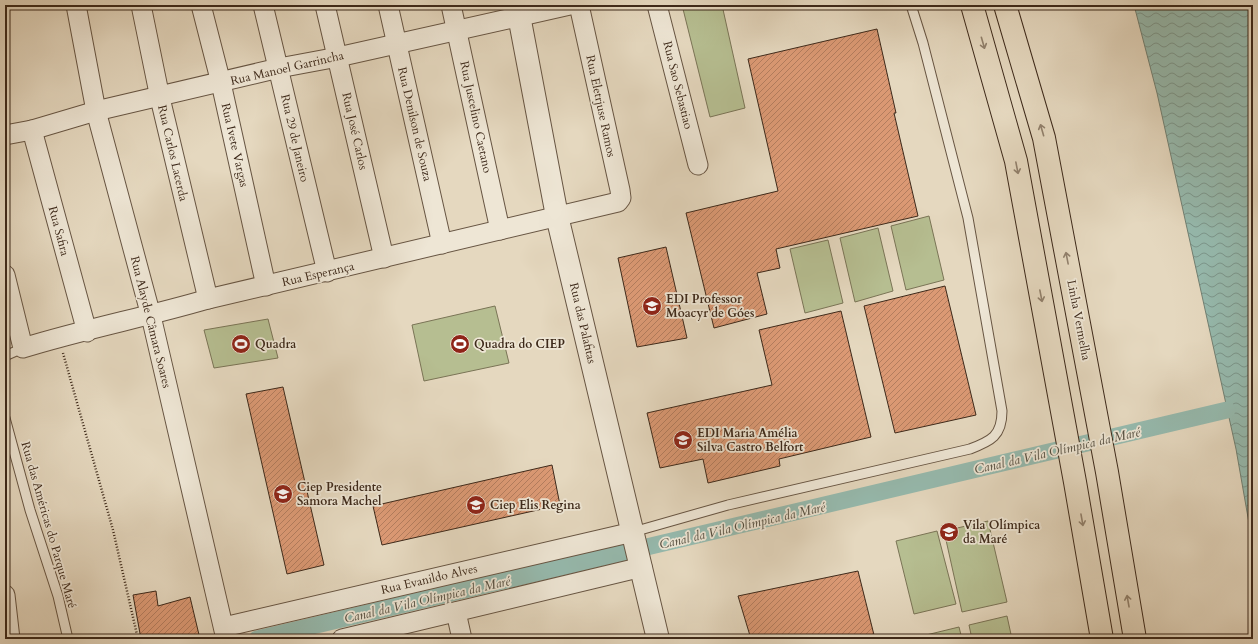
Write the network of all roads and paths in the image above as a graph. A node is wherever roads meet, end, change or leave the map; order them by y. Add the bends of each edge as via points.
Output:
1 (76, 5) edge
2 (141, 5) edge
3 (201, 5) edge
4 (263, 5) edge
5 (325, 5) edge
6 (388, 5) edge
7 (451, 5) edge
8 (570, 5) edge
9 (579, 5) edge
10 (657, 5) edge
11 (911, 5) edge
12 (972, 5) edge
13 (1005, 5) edge
14 (518, 11) edge
15 (457, 30) junction
16 (397, 44) junction
17 (338, 57) junction
18 (279, 68) junction
19 (221, 83) junction
20 (160, 98) junction
21 (96, 111) junction
22 (32, 130) junction
23 (5, 136) edge
24 (698, 165) dead end
25 (614, 203) joint
26 (557, 216) junction
27 (500, 230) junction
28 (442, 244) junction
29 (384, 258) junction
30 (327, 272) junction
31 (5, 275) edge
32 (266, 286) junction
33 (208, 299) junction
34 (151, 316) junction
35 (87, 332) junction
36 (58, 337) junction
37 (23, 348) junction
38 (5, 356) edge
39 (5, 418) edge
40 (637, 548) junction
41 (5, 595) edge
42 (456, 612) junction
43 (225, 633) edge
44 (10, 639) edge
45 (68, 639) edge
46 (138, 639) edge
47 (342, 639) edge
48 (462, 639) edge
49 (658, 639) edge
50 (1102, 639) edge
51 (1135, 639) edge

1 - 21 street, Rua Alayde Câmara Soares
2 - 20 street, Rua Carlos Lacerda
3 - 19 street, Rua Ivete Vargas
4 - 18 street, Rua 29 de Janeiro
5 - 17 street, Rua José Carlos
6 - 16 street, Rua Denilson de Souza
7 - 15 street, Rua Juscelino Caetano
8 - 14 street, Rua Manoel Garrincha
9 - 25 street, Rua Eletrjuse Ramos via 620,190 620,198
10 - 24 street, Rua Sao Sebastiao
11 - 40 lane via 968,218 1002,411 1001,428 995,436 970,449 728,505
12 -> 50 highway via 1016,161
51 -> 13 highway, Linha Vermelha via 1107,472 1044,138
14 - 15 street, Rua Manoel Garrincha
14 - 26 street, Rua das Palafitas
15 - 16 street, Rua Manoel Garrincha
15 - 27 street, Rua Juscelino Caetano
16 - 17 street, Rua Manoel Garrincha
16 - 28 street, Rua Denilson de Souza
17 - 18 street, Rua Manoel Garrincha
17 - 29 street, Rua José Carlos
18 - 19 street, Rua Manoel Garrincha
18 - 30 street, Rua 29 de Janeiro
19 - 20 street, Rua Manoel Garrincha
19 - 32 street, Rua Ivete Vargas
20 - 21 street, Rua Manoel Garrincha
20 - 33 street, Rua Carlos Lacerda
21 - 22 street, Rua Manoel Garrincha
21 - 34 street, Rua Alayde Câmara Soares
22 - 23 street, Rua Manoel Garrincha
22 - 35 street, Rua Safira
25 - 26 street, Rua Esperança
26 - 27 street, Rua Esperança
26 - 40 street, Rua das Palafitas
27 - 28 street, Rua Esperança
28 - 29 street, Rua Esperança
29 - 30 street, Rua Esperança
30 - 32 street, Rua Esperança
31 - 37 street
32 - 33 street, Rua Esperança
33 - 34 street, Rua Esperança
34 - 35 street, Rua Esperança
34 - 43 street, Rua Alayde Câmara Soares
35 - 36 street, Rua Esperança
36 - 37 street, Rua Esperança
36 - 46 path via 113,530
37 - 38 lane
39 - 45 lane, Rua das Américas do Parque Maré via 30,510 58,596
40 - 42 street
40 - 43 street, Rua Evanildo Alves
40 - 49 street, Rua das Palafitas
41 - 44 street
42 - 47 street
42 - 48 street

